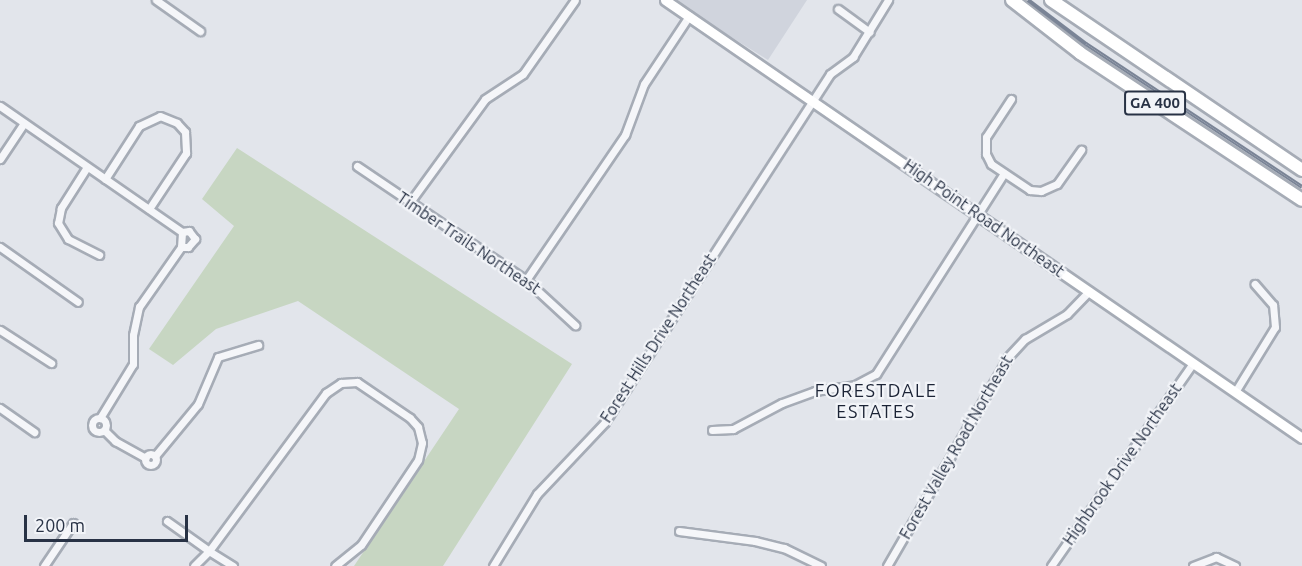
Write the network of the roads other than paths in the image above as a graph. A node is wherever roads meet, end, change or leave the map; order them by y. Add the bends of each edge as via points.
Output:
1 (575, 0) edge
2 (665, 0) edge
3 (888, 0) edge
4 (1012, 0) edge
5 (1051, 0) edge
6 (161, 1) edge
7 (838, 9) dead end
8 (689, 16) junction
9 (200, 31) dead end
10 (870, 32) junction
11 (1011, 99) dead end
12 (812, 101) junction
13 (0, 106) edge
14 (24, 123) junction
15 (1081, 150) dead end
16 (0, 159) edge
17 (357, 166) dead end
18 (87, 167) junction
19 (1302, 170) edge
20 (1004, 173) junction
21 (105, 179) junction
22 (1302, 200) edge
23 (410, 202) junction
24 (149, 209) junction
25 (978, 214) junction
26 (182, 232) junction
27 (181, 247) junction
28 (0, 248) edge
29 (99, 255) dead end
30 (526, 280) junction
31 (1255, 284) dead end
32 (1089, 291) junction
33 (78, 302) dead end
34 (575, 325) dead end
35 (0, 330) edge
36 (258, 345) dead end
37 (51, 363) dead end
38 (1193, 363) junction
39 (1235, 392) junction
40 (0, 408) edge
41 (712, 430) dead end
42 (34, 432) dead end
43 (1302, 438) edge
44 (167, 521) dead end
45 (73, 523) dead end
46 (679, 531) dead end
47 (209, 551) junction
48 (44, 566) edge
49 (194, 566) edge
50 (233, 566) edge
51 (335, 566) edge
52 (493, 566) edge
53 (821, 566) edge
54 (887, 566) edge
55 (1051, 566) edge
56 (1193, 566) edge
57 (1235, 566) edge

1 - 23 street via 523,74 485,99
2 - 8 street, High Point Road Northeast
3 - 10 street, Forest Hills Drive Northeast
4 - 22 highway, GA 400 via 1089,59
5 - 19 highway, GA 400
6 - 9 street
7 - 10 street
8 - 12 street, High Point Road Northeast
8 - 30 street via 644,84 625,135
10 - 12 street, Forest Hills Drive Northeast via 853,57 830,74
11 - 20 street via 989,130 985,146 991,164
12 - 25 street, High Point Road Northeast
12 - 52 street, Forest Hills Drive Northeast via 605,422 537,494
13 - 14 street
14 - 16 street
14 - 18 street
15 - 20 street via 1050,189 1030,190
17 - 23 street, Timber Trails Northeast
18 - 21 street
18 - 29 street via 61,208 58,223 68,239
20 - 25 street
21 - 24 street
21 - 24 street via 139,126 160,116 177,123 185,132 186,153
23 - 30 street, Timber Trails Northeast
24 - 26 street
25 - 32 street, High Point Road Northeast
25 - 41 street via 876,374 855,385 815,391 782,402 733,429
26 - 27 street
26 - 27 street via 189,231 195,239 188,247
27 - 36 street via 142,300 135,318 133,364 100,418 105,423 104,430 115,441 146,458 155,456 198,404 218,357
28 - 33 street
30 - 34 street, Timber Trails Northeast
31 - 39 street via 1273,305 1275,327
32 - 38 street, High Point Road Northeast
32 - 54 street, Forest Valley Road Northeast via 1067,314 1025,339 1008,357
35 - 37 street
38 - 39 street, High Point Road Northeast
38 - 55 street, Highbrook Drive Northeast
39 - 43 street, High Point Road Northeast
40 - 42 street
44 - 47 street
45 - 48 street
46 - 53 street via 784,548
47 - 49 street
47 - 50 street
47 - 51 street via 326,393 341,383 357,382 410,418 418,427 422,443 418,460 360,544
56 - 57 street via 1216,557

